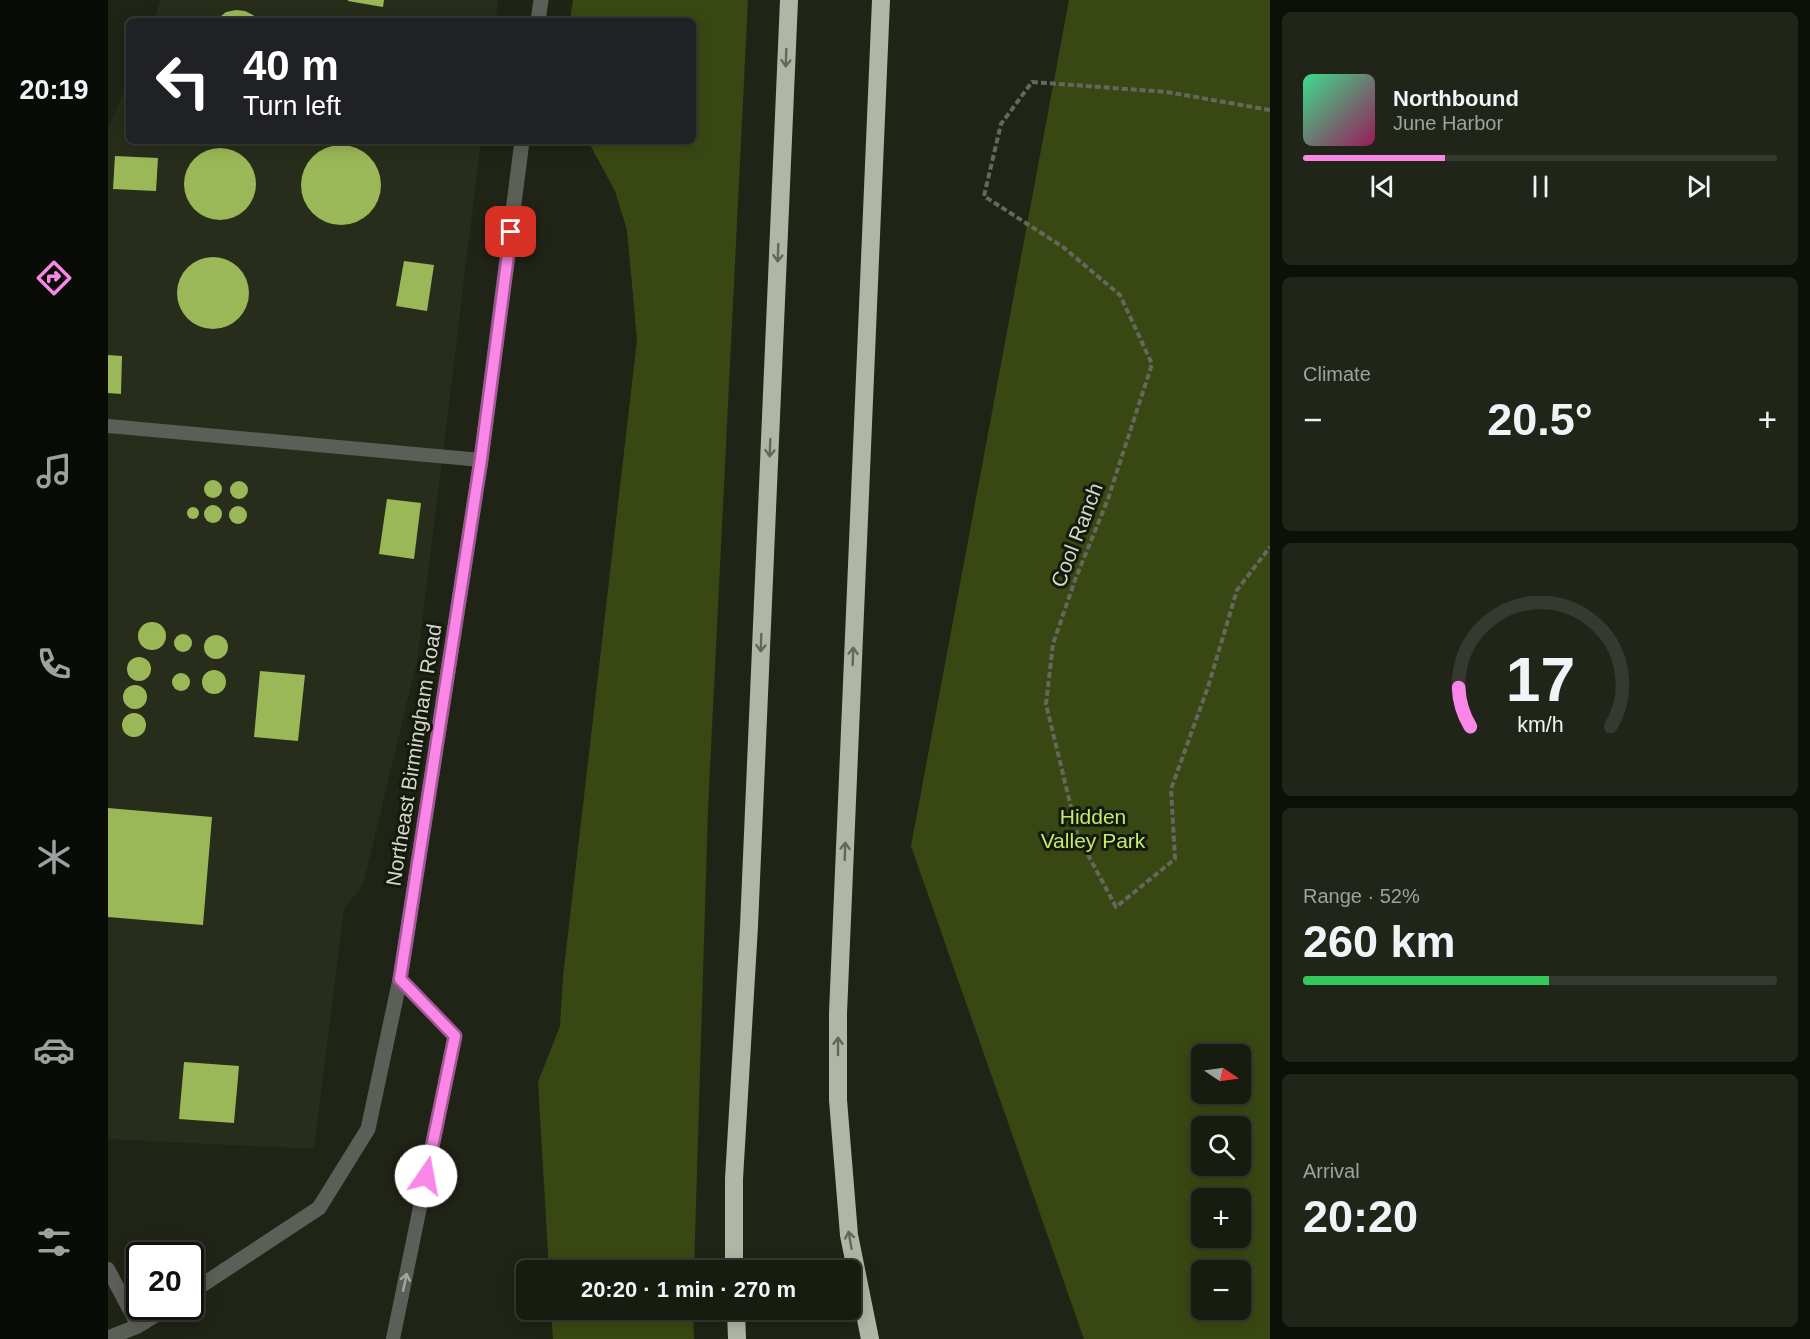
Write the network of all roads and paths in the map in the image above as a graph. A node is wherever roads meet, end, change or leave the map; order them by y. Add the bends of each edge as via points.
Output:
1 (541, 0) edge
2 (789, 0) edge
3 (880, 0) edge
4 (538, 18) edge
5 (1270, 110) edge
6 (522, 144) edge
7 (108, 426) edge
8 (481, 459) junction
9 (1270, 548) edge
10 (400, 979) junction
11 (734, 1260) edge
12 (108, 1269) edge
13 (204, 1285) edge
14 (148, 1320) edge
15 (737, 1320) edge
16 (138, 1326) junction
17 (108, 1338) edge
18 (128, 1339) edge
19 (393, 1339) edge
20 (738, 1339) edge
21 (870, 1339) edge

1 - 4 street
2 -> 11 highway via 750,927 734,1179
21 -> 3 highway via 849,1235 840,1123 838,1024
5 - 9 path, Cool Ranch via 1167,92 1032,82 1001,124 984,196 1063,247 1120,295 1152,364 1108,498 1053,644 1046,705 1077,836 1116,907 1175,859 1171,789 1208,687 1237,590
6 - 8 street, Northeast Birmingham Road
7 - 8 lane
8 - 10 street, Northeast Birmingham Road
10 - 13 street, Northeast Birmingham Road via 368,1128 319,1208
19 -> 10 lane via 455,1036
12 - 16 lane
14 - 16 street
15 - 20 highway
16 - 17 street
16 - 18 street

